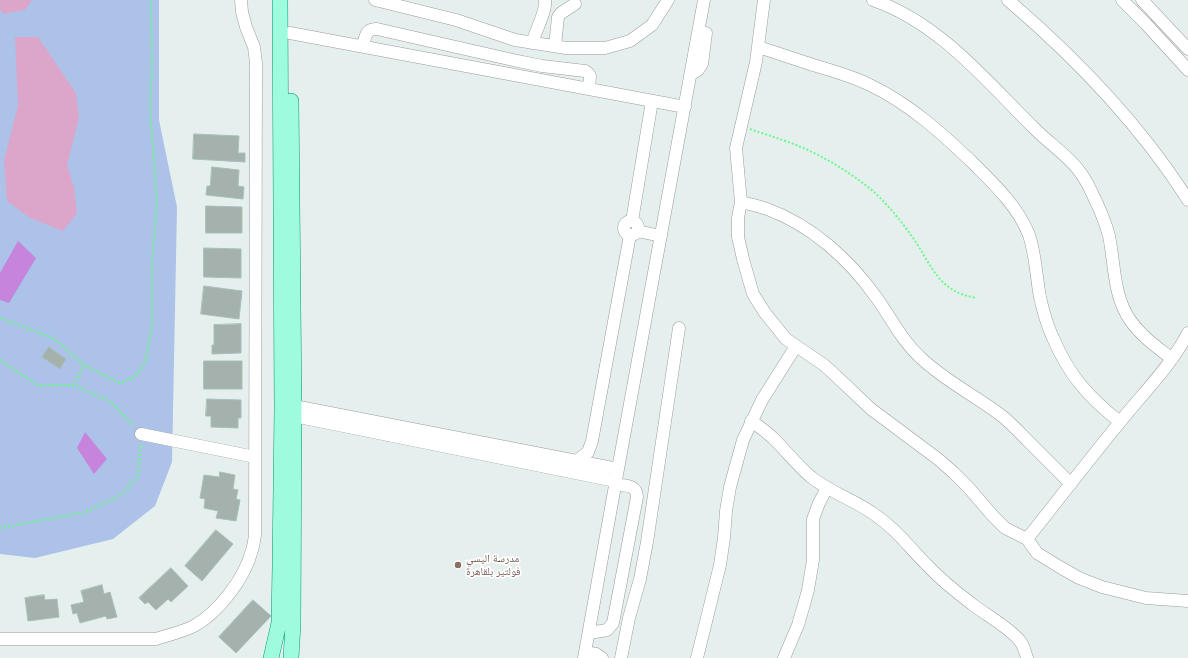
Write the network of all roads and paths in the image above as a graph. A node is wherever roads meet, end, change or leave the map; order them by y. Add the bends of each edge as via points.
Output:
1 (151, 0) edge
2 (241, 0) edge
3 (280, 0) edge
4 (290, 0) edge
5 (375, 0) edge
6 (545, 0) edge
7 (668, 0) edge
8 (704, 0) edge
9 (710, 0) edge
10 (764, 0) edge
11 (873, 0) edge
12 (1008, 0) edge
13 (1122, 0) edge
14 (1142, 0) edge
15 (575, 4) dead end
16 (416, 5) edge
17 (290, 33) junction
18 (532, 43) junction
19 (363, 46) junction
20 (555, 46) junction
21 (758, 47) junction
22 (1188, 49) edge
23 (1188, 70) edge
24 (690, 79) junction
25 (588, 89) junction
26 (652, 101) junction
27 (685, 107) junction
28 (742, 126) junction
29 (1188, 200) edge
30 (741, 202) junction
31 (633, 229) junction
32 (661, 236) junction
33 (977, 298) dead end
34 (0, 318) edge
35 (679, 328) dead end
36 (1188, 333) edge
37 (796, 346) junction
38 (1172, 359) junction
39 (0, 360) edge
40 (84, 365) junction
41 (74, 385) junction
42 (294, 411) junction
43 (751, 421) junction
44 (1120, 422) junction
45 (142, 434) junction
46 (254, 457) junction
47 (578, 460) junction
48 (616, 478) junction
49 (1071, 484) junction
50 (827, 488) junction
51 (0, 528) edge
52 (1028, 539) junction
53 (1188, 601) edge
54 (589, 633) junction
55 (0, 639) edge
56 (585, 655) edge
57 (271, 658) edge
58 (291, 658) edge
59 (602, 658) edge
60 (620, 658) edge
61 (697, 658) edge
62 (784, 658) edge
63 (1027, 658) edge

1 - 40 path via 150,107 157,202 152,263 152,326 145,363 135,377 120,383
2 - 46 street via 256,63
3 - 57 main road via 280,566 279,623
4 - 17 main road
5 - 16 street
6 - 18 street
7 - 20 street via 652,25 630,41 605,48
8 - 24 street
9 - 24 street via 702,64
10 - 21 street
11 - 38 street via 921,25 945,43 1077,167 1085,178 1106,225 1118,295 1123,308 1138,330
12 - 29 street via 1051,38 1134,124
13 - 23 street
14 - 22 street
15 - 20 street via 558,17
16 - 18 street via 515,40
17 - 19 street
17 - 42 main road
18 - 20 street
19 - 25 street
19 - 25 street via 367,32 377,29 542,66 585,71 590,76
21 - 28 street
21 - 44 street via 843,74 896,99 941,134 992,182 1014,207 1028,234 1036,259 1043,311 1064,361 1090,396
24 - 27 street
25 - 26 street
26 - 27 street
26 - 31 street
27 - 32 street
28 - 30 street via 736,148
28 - 33 path via 809,150 856,178 902,223 940,279 956,292
30 - 37 street via 738,237 753,294 778,330
30 - 49 street via 767,209 794,222 835,252 864,281 902,337 920,358 1003,417
31 - 32 street
31 - 47 street via 591,447
32 - 48 street
34 - 40 path via 53,338
35 - 60 street via 647,542
36 - 38 street
37 - 43 street
37 - 52 street via 824,365 870,409 938,459 968,487 1005,528
38 - 44 street
39 - 41 path via 37,385
40 - 41 path
41 - 45 path via 111,402
42 - 47 street
42 - 48 street
42 - 58 main road
43 - 50 street via 776,440 798,465
43 - 61 street via 730,487 720,565
44 - 49 street
45 - 46 street
45 - 51 path via 138,476 122,494 86,512
46 - 55 street via 255,535 247,565 224,601 194,626 156,639
47 - 48 street
48 - 54 street
48 - 54 street via 634,488 637,497 613,623 607,630
49 - 52 street
50 - 62 street via 813,519 813,560 808,590 798,625
50 - 63 street via 859,504 889,525 947,584 1014,635 1025,650
52 - 53 street via 1037,553 1079,578 1146,598
54 - 56 street
56 - 59 street via 596,654

